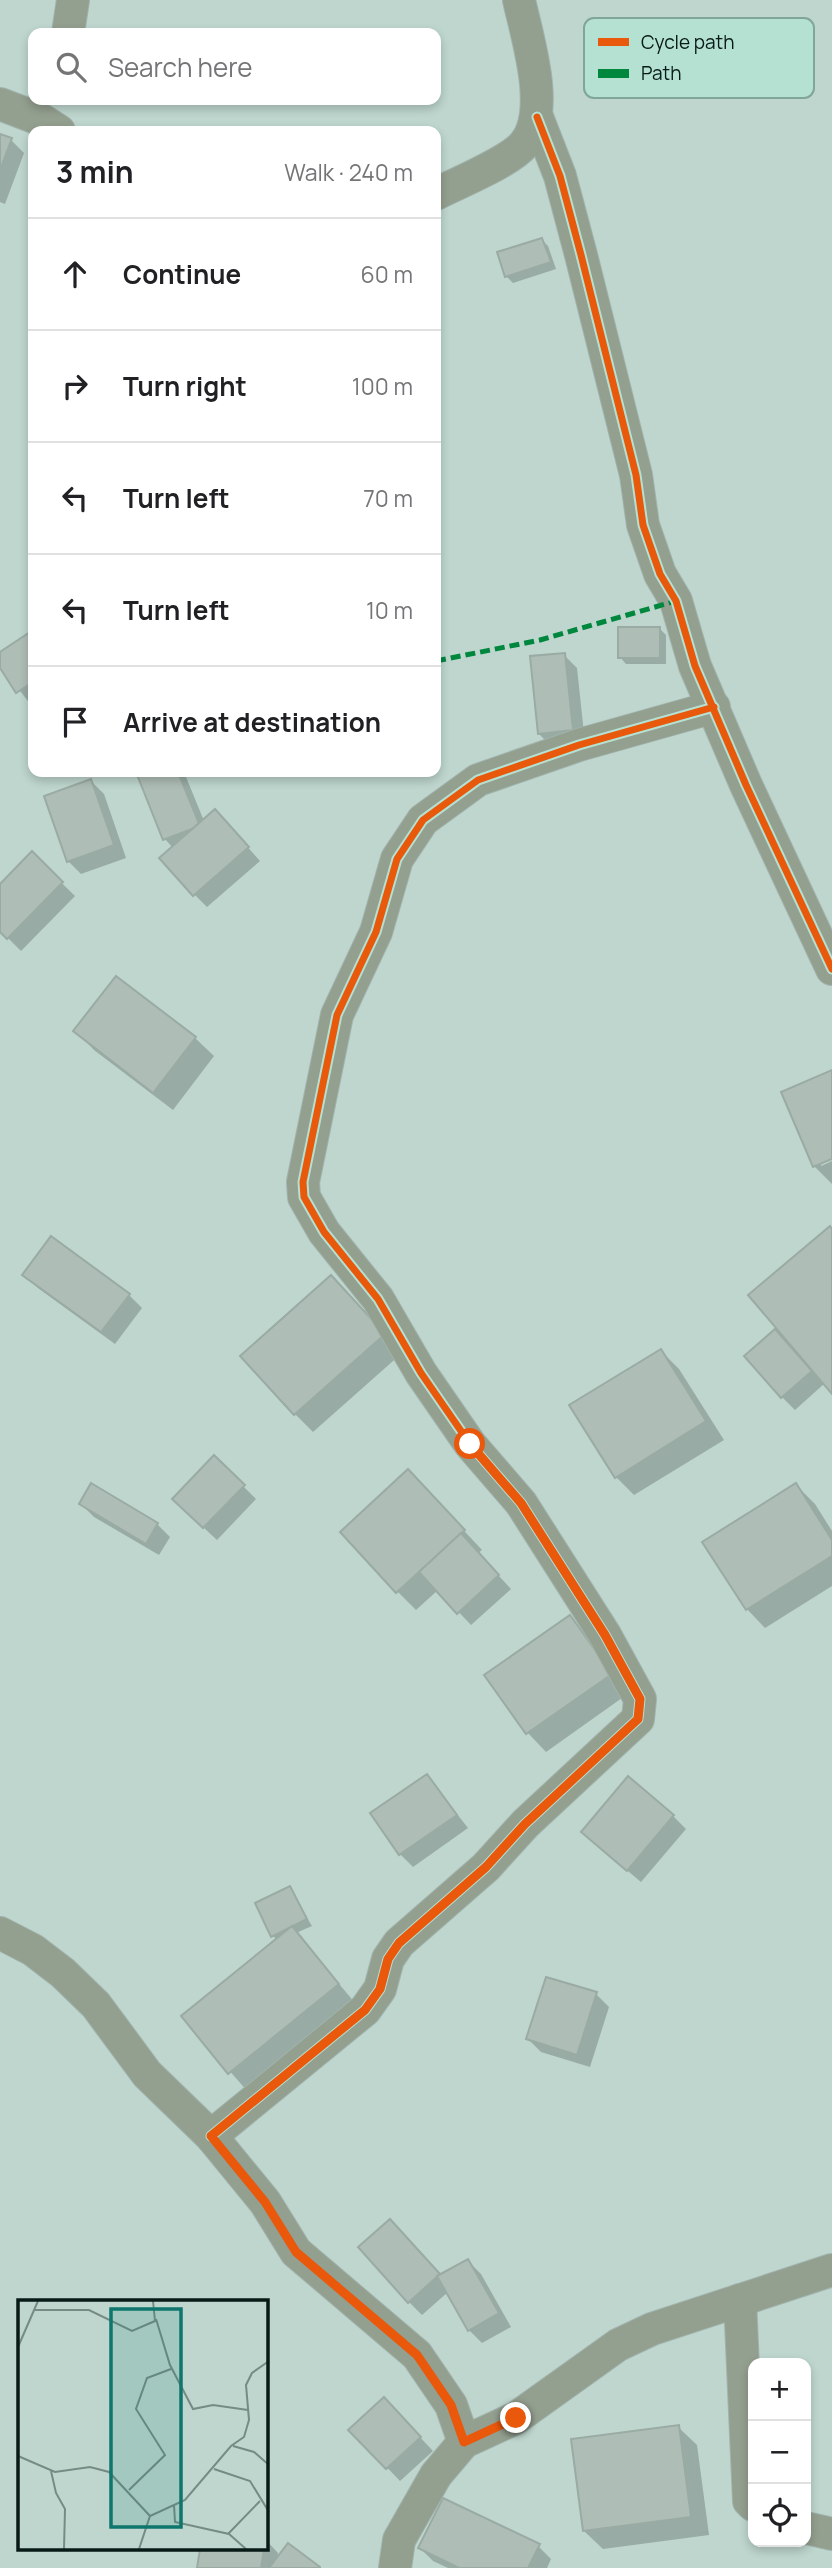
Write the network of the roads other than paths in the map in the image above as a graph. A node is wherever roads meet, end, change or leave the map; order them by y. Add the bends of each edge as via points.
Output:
1 (73, 0) edge
2 (519, 0) edge
3 (69, 28) edge
4 (0, 104) edge
5 (50, 117) edge
6 (537, 117) junction
7 (441, 191) edge
8 (714, 707) junction
9 (832, 969) edge
10 (0, 1933) edge
11 (211, 2136) junction
12 (832, 2270) edge
13 (740, 2300) junction
14 (464, 2442) junction
15 (748, 2487) edge
16 (811, 2529) edge
17 (832, 2534) edge
18 (396, 2568) edge

1 - 3 street
2 - 6 street via 535,74
4 - 5 street
6 - 7 street via 525,144
6 - 8 street via 560,176 588,281 636,475 643,525
8 - 9 street via 763,825
8 - 11 street via 579,745 478,780 424,820 397,859 376,932 337,1015 303,1182 304,1197 324,1232 378,1299 470,1444 521,1503 605,1635 640,1699 638,1719 525,1824 486,1867 399,1943 388,1959 380,1989 365,2010
10 - 11 street via 63,1973 96,2005 147,2074
11 - 14 street via 265,2202 296,2252 417,2355 451,2405
12 - 13 street
13 - 14 street via 677,2319 618,2345 516,2418
13 - 15 street
14 - 18 street via 436,2475 399,2540
16 - 17 street

